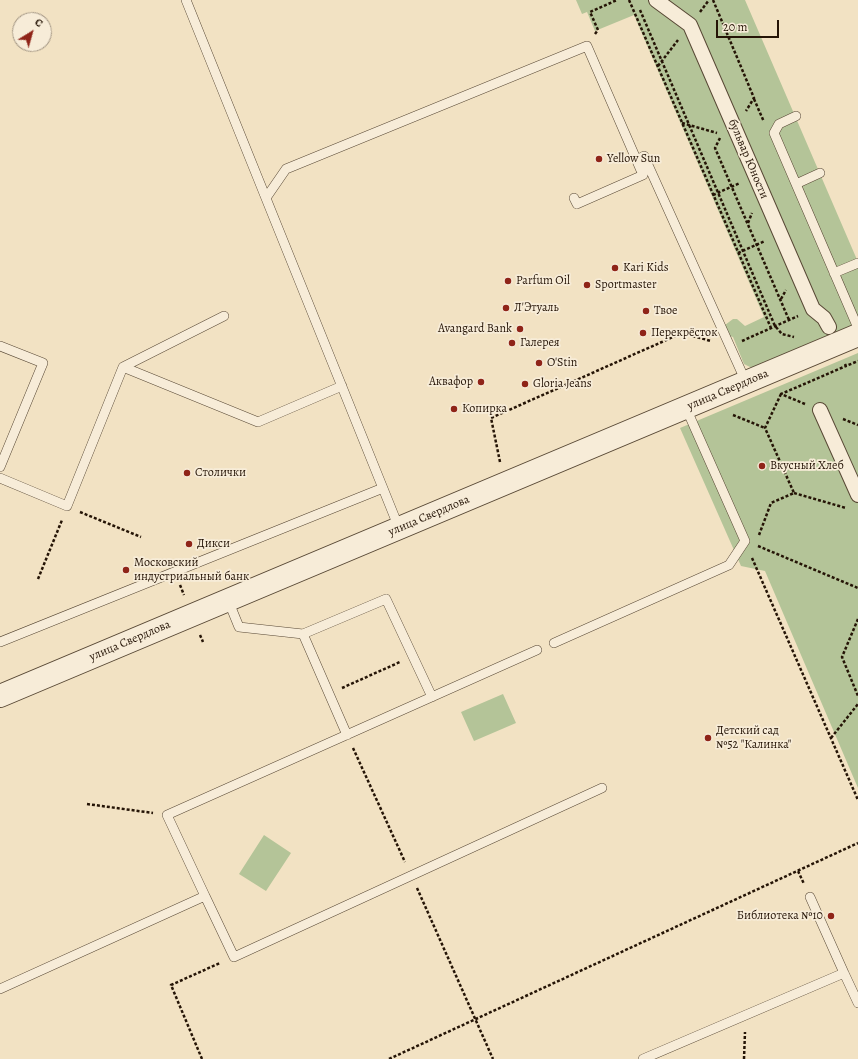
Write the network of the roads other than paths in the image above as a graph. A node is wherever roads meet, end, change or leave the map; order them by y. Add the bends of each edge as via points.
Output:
1 (186, 0) edge
2 (656, 0) edge
3 (796, 116) dead end
4 (637, 160) junction
5 (820, 173) dead end
6 (796, 184) junction
7 (266, 198) junction
8 (574, 198) dead end
9 (858, 263) edge
10 (834, 274) junction
11 (224, 316) dead end
12 (829, 327) road end
13 (858, 328) edge
14 (858, 336) edge
15 (0, 346) edge
16 (123, 367) junction
17 (746, 382) junction
18 (342, 386) junction
19 (686, 408) junction
20 (820, 410) road end
21 (0, 467) edge
22 (0, 478) edge
23 (383, 488) junction
24 (858, 495) edge
25 (400, 528) junction
26 (228, 600) junction
27 (303, 634) junction
28 (0, 642) edge
29 (554, 643) dead end
30 (537, 650) dead end
31 (0, 696) edge
32 (432, 697) junction
33 (347, 735) junction
34 (602, 788) dead end
35 (205, 896) junction
36 (810, 897) dead end
37 (844, 973) junction
38 (0, 989) edge
39 (858, 1003) edge
40 (643, 1059) edge

1 - 7 lane
2 - 12 street, бульвар Юности via 690,25 813,309 824,318
3 - 6 lane via 779,124 774,133
4 - 7 lane via 587,46 286,169
4 - 8 lane via 644,175 577,204
4 - 17 lane via 644,156
5 - 6 lane
6 - 10 lane
7 - 18 lane
9 - 10 lane
10 - 13 lane
11 - 16 lane
14 - 17 street, улица Свердлова
15 - 21 lane via 43,363
16 - 18 lane via 258,422
16 - 22 lane via 67,506
17 - 19 street, улица Свердлова
18 - 23 lane
19 - 25 street, улица Свердлова
19 - 29 lane via 745,541 729,565
20 - 24 street
23 - 25 lane
23 - 28 lane
25 - 26 street, улица Свердлова
26 - 27 lane via 239,627
26 - 31 street, улица Свердлова
27 - 32 lane via 386,599
27 - 33 lane
30 - 32 lane
32 - 33 lane
33 - 35 lane via 167,815
34 - 35 lane via 234,956
35 - 38 lane
36 - 37 lane
37 - 39 lane
37 - 40 lane

